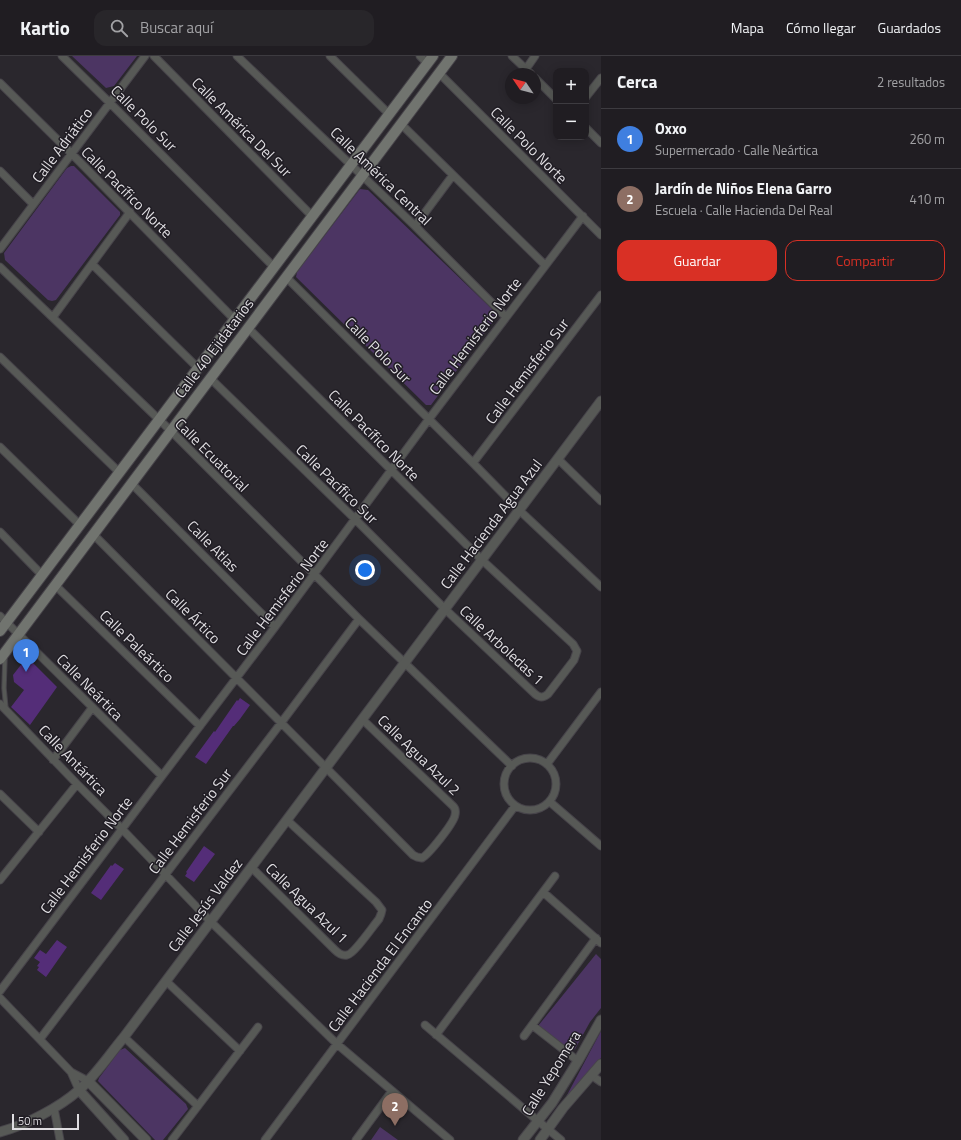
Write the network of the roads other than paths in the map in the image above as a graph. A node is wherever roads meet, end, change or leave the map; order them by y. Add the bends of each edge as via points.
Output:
1 (62, 56) edge
2 (145, 56) edge
3 (154, 56) edge
4 (237, 56) edge
5 (330, 56) edge
6 (452, 56) edge
7 (512, 56) edge
8 (535, 56) edge
9 (427, 58) edge
10 (524, 68) edge
11 (530, 68) edge
12 (439, 73) junction
13 (601, 78) edge
14 (0, 83) edge
15 (541, 84) edge
16 (589, 93) edge
17 (553, 96) edge
18 (110, 103) junction
19 (389, 114) junction
20 (401, 124) junction
21 (589, 131) edge
22 (601, 143) edge
23 (72, 154) junction
24 (351, 165) junction
25 (0, 171) edge
26 (453, 175) junction
27 (362, 176) junction
28 (33, 204) junction
29 (130, 212) junction
30 (312, 216) junction
31 (583, 216) junction
32 (415, 226) junction
33 (601, 235) edge
34 (0, 249) edge
35 (92, 264) junction
36 (545, 265) junction
37 (0, 267) edge
38 (274, 267) junction
39 (286, 277) junction
40 (601, 295) edge
41 (53, 317) junction
42 (506, 317) junction
43 (234, 320) junction
44 (248, 328) junction
45 (0, 357) edge
46 (198, 368) junction
47 (210, 378) junction
48 (600, 405) edge
49 (429, 419) junction
50 (158, 420) junction
51 (171, 431) junction
52 (0, 447) edge
53 (558, 459) junction
54 (473, 463) junction
55 (391, 470) junction
56 (119, 472) junction
57 (131, 483) junction
58 (601, 501) edge
59 (519, 510) junction
60 (356, 520) junction
61 (80, 525) junction
62 (0, 532) edge
63 (93, 534) junction
64 (482, 560) junction
65 (42, 575) junction
66 (314, 575) junction
67 (56, 585) junction
68 (601, 586) edge
69 (445, 610) junction
70 (3, 619) edge
71 (359, 619) junction
72 (276, 627) junction
73 (0, 631) edge
74 (18, 634) junction
75 (3, 655) edge
76 (404, 664) junction
77 (236, 678) junction
78 (601, 692) edge
79 (0, 704) edge
80 (92, 708) junction
81 (6, 710) junction
82 (362, 719) junction
83 (281, 723) junction
84 (200, 726) junction
85 (53, 760) junction
86 (547, 764) junction
87 (512, 766) junction
88 (326, 768) junction
89 (162, 776) junction
90 (77, 784) junction
91 (0, 794) edge
92 (550, 802) junction
93 (515, 806) junction
94 (287, 820) junction
95 (122, 829) junction
96 (39, 832) junction
97 (601, 846) edge
98 (251, 867) junction
99 (166, 874) junction
100 (555, 876) dead end
101 (0, 880) edge
102 (543, 892) junction
103 (210, 921) junction
104 (598, 941) edge
105 (166, 981) junction
106 (0, 991) edge
107 (0, 998) edge
108 (601, 1020) edge
109 (424, 1025) dead end
110 (532, 1025) junction
111 (258, 1027) dead end
112 (436, 1035) junction
113 (524, 1036) dead end
114 (124, 1037) junction
115 (40, 1039) junction
116 (337, 1044) junction
117 (240, 1051) junction
118 (578, 1062) junction
119 (601, 1064) edge
120 (72, 1072) junction
121 (591, 1075) junction
122 (88, 1081) junction
123 (601, 1082) edge
124 (79, 1090) junction
125 (392, 1091) junction
126 (198, 1106) junction
127 (54, 1108) junction
128 (538, 1122) junction
129 (548, 1130) junction
130 (0, 1132) edge
131 (60, 1140) edge
132 (124, 1140) edge
133 (146, 1140) edge
134 (172, 1140) edge
135 (265, 1140) edge
136 (356, 1140) edge
137 (450, 1140) edge
138 (523, 1140) edge
139 (540, 1140) edge
140 (561, 1140) edge

1 - 18 street, Calle Polo Sur
2 - 18 street, Calle Adriático
3 - 30 street, Calle América Del Sur
4 - 24 street, Calle América Central
5 - 19 street
6 - 12 main road, Calle 40 Ejidatarios
7 - 10 street
8 - 11 street
9 - 19 main road, Calle 40 Ejidatarios
12 - 20 main road, Calle 40 Ejidatarios
12 - 31 street, Calle Polo Norte
13 - 16 street
14 - 23 street, Calle Pacífico Norte
15 - 17 street
18 - 23 street, Calle Adriático
18 - 38 street, Calle Polo Sur
19 - 24 main road, Calle 40 Ejidatarios
20 - 26 street
20 - 27 main road, Calle 40 Ejidatarios
21 - 22 street
23 - 28 street, Calle Adriático
23 - 29 street, Calle Pacífico Norte
24 - 27 street, Calle América Central
24 - 30 main road, Calle 40 Ejidatarios
25 - 28 street
26 - 32 street
26 - 36 street
27 - 32 street, Calle América Central
27 - 39 main road, Calle 40 Ejidatarios
28 - 34 street, Calle Adriático
29 - 35 street
29 - 43 street, Calle Pacífico Norte
30 - 38 main road, Calle 40 Ejidatarios
31 - 33 street, Calle Polo Norte
31 - 36 street, Calle Hemisferio Norte
32 - 42 street, Calle América Central
35 - 41 street
35 - 46 street
36 - 42 street, Calle Hemisferio Norte
37 - 41 street, Calle Ecuatorial
38 - 43 main road, Calle 40 Ejidatarios
39 - 44 main road, Calle 40 Ejidatarios
39 - 49 street, Calle Polo Sur
40 - 54 street, Calle Hemisferio Sur
41 - 50 street, Calle Ecuatorial
42 - 49 street, Calle Hemisferio Norte
43 - 46 main road, Calle 40 Ejidatarios
44 - 47 main road, Calle 40 Ejidatarios
44 - 55 street, Calle Pacífico Norte
45 - 56 street
46 - 50 main road, Calle 40 Ejidatarios
47 - 51 main road, Calle 40 Ejidatarios
47 - 60 street, Calle Pacífico Sur
48 - 53 street, Calle Hacienda Agua Azul
49 - 54 street, Calle Polo Sur
49 - 55 street, Calle Hemisferio Norte
50 - 51 street, Calle Ecuatorial
50 - 56 main road, Calle 40 Ejidatarios
51 - 57 main road, Calle 40 Ejidatarios
51 - 66 street, Calle Ecuatorial
52 - 61 street
53 - 58 street
53 - 59 street, Calle Hacienda Agua Azul
54 - 59 street, Calle Polo Sur
55 - 60 street, Calle Hemisferio Norte
55 - 64 street, Calle Pacífico Norte
56 - 61 main road, Calle 40 Ejidatarios
57 - 63 main road, Calle 40 Ejidatarios
57 - 72 street, Calle Atlas
59 - 64 street, Calle Hacienda Agua Azul
59 - 68 street, Calle Polo Sur
60 - 66 street, Calle Hemisferio Norte
60 - 69 street, Calle Pacífico Sur
61 - 65 main road, Calle 40 Ejidatarios
62 - 65 street
63 - 67 main road, Calle 40 Ejidatarios
63 - 77 street, Calle Ártico
64 - 69 street, Calle Hacienda Agua Azul
64 - 69 street, Calle Arboledas 1 via 573,644 577,651 574,660 548,694 544,697 538,696
65 - 70 main road, Calle 40 Ejidatarios
66 - 71 street, Calle Ecuatorial
66 - 72 street, Calle Hemisferio Norte
67 - 74 main road, Calle 40 Ejidatarios
67 - 84 street, Calle Paleártico
69 - 76 street, Calle Hacienda Agua Azul
70 - 73 main road, Calle 40 Ejidatarios
70 - 74 street, Calle Neártica
71 - 76 street, Calle Ecuatorial
71 - 83 street, Calle Hemisferio Sur
72 - 77 street, Calle Hemisferio Norte
74 - 75 main road, Calle 40 Ejidatarios
74 - 80 street, Calle Neártica
75 - 81 lane
76 - 82 street, Calle Jesús Valdez
76 - 87 street, Calle Ecuatorial
77 - 83 street, Calle Ártico
77 - 84 street, Calle Hemisferio Norte
78 - 86 street
79 - 81 street, Calle Antártica
80 - 85 street
80 - 89 street, Calle Neártica
81 - 85 street, Calle Antártica
82 - 88 street, Calle Jesús Valdez
82 - 88 street, Calle Agua Azul 2 via 453,806 456,813 452,821 429,852 422,858 417,857
83 - 88 street, Calle Ártico
83 - 99 street, Calle Hemisferio Sur
84 - 89 street, Calle Hemisferio Norte
85 - 90 street, Calle Antártica
86 - 87 street via 533,758
86 - 92 street via 556,778 556,790
87 - 93 street via 507,772 504,787
88 - 94 street, Calle Jesús Valdez
89 - 95 street, Calle Hemisferio Norte
90 - 95 street, Calle Antártica
90 - 96 street
91 - 96 street
92 - 93 street via 530,811
92 - 97 street
93 - 116 street, Calle Hacienda El Encanto
94 - 98 street, Calle Jesús Valdez
94 - 98 street, Calle Agua Azul 1 via 376,902 382,910 379,919 353,952 343,955
95 - 99 street, Calle Antártica
95 - 106 street, Calle Hemisferio Norte
96 - 101 street
98 - 103 street, Calle Jesús Valdez
99 - 103 street, Calle Antártica
99 - 115 street, Calle Hemisferio Sur
100 - 102 street
102 - 104 street
102 - 112 street
103 - 105 street, Calle Jesús Valdez
103 - 116 street, Calle Antártica
104 - 110 street
105 - 114 street, Calle Jesús Valdez
105 - 117 street
107 - 115 street
108 - 118 street, Calle Yepomera
109 - 112 street
110 - 113 street
110 - 118 street
111 - 117 street
112 - 128 street
114 - 122 street, Calle Jesús Valdez
114 - 126 street
115 - 120 street
116 - 125 street, Calle Antártica
116 - 135 street, Calle Hacienda El Encanto
117 - 126 street
118 - 128 street, Calle Yepomera
119 - 121 street, Calle Yepomera
120 - 122 street
120 - 124 street
121 - 123 street
121 - 129 street, Calle Yepomera
122 - 124 street, Calle Jesús Valdez
122 - 133 street
124 - 127 street, Calle Jesús Valdez
124 - 132 street
125 - 136 street
125 - 137 street, Calle Antártica
126 - 134 street
127 - 130 street, Calle Jesús Valdez
127 - 131 street
128 - 129 street
128 - 138 street, Calle Yepomera
129 - 139 street, Calle Yepomera
129 - 140 street

